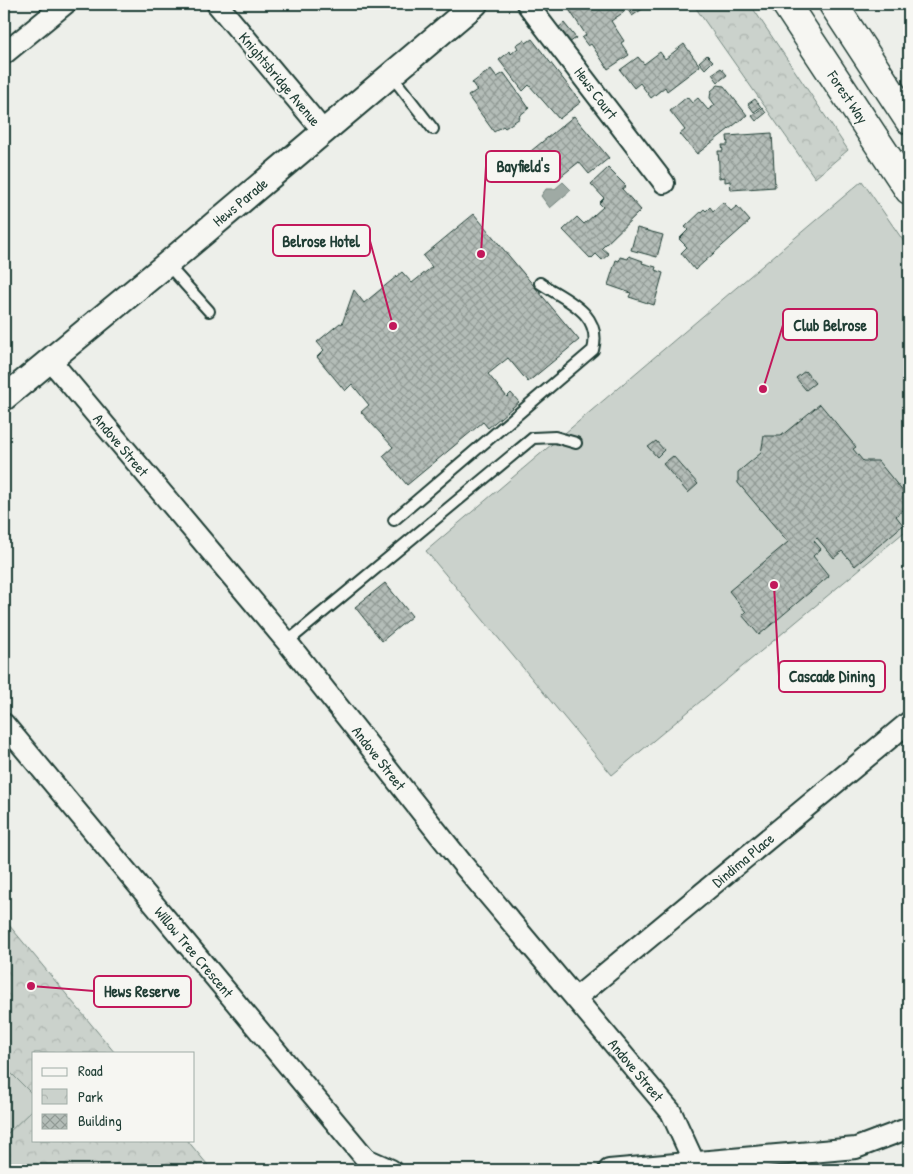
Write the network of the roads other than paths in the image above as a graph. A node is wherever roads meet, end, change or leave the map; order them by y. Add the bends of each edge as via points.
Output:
1 (65, 4) edge
2 (217, 4) edge
3 (475, 4) edge
4 (527, 4) edge
5 (786, 4) edge
6 (833, 4) edge
7 (4, 54) edge
8 (391, 75) junction
9 (909, 120) edge
10 (433, 128) dead end
11 (324, 132) junction
12 (664, 183) dead end
13 (909, 190) edge
14 (167, 264) junction
15 (540, 283) dead end
16 (210, 311) dead end
17 (51, 361) junction
18 (4, 398) edge
19 (576, 443) dead end
20 (394, 520) dead end
21 (287, 642) junction
22 (909, 722) edge
23 (4, 724) edge
24 (576, 998) junction
25 (909, 1128) edge
26 (694, 1162) junction
27 (391, 1170) edge
28 (610, 1170) edge

1 - 7 street
2 - 11 street, Knightsbridge Avenue
3 - 8 street, Hews Parade
4 - 12 street, Hews Court
5 - 13 main road, Forest Way
6 - 9 main road
8 - 10 lane
8 - 11 street, Hews Parade
11 - 14 street, Hews Parade
14 - 16 lane
14 - 17 street, Hews Parade
15 - 20 lane via 574,302 584,313 593,332 593,350
17 - 18 street, Hews Parade
17 - 21 street, Andove Street
19 - 21 lane via 555,437 533,438
21 - 24 street, Andove Street via 464,867
22 - 24 street, Dindima Place
23 - 27 street, Willow Tree Crescent via 366,1159
24 - 26 street, Andove Street via 671,1112
25 - 26 street via 856,1148
26 - 28 street

